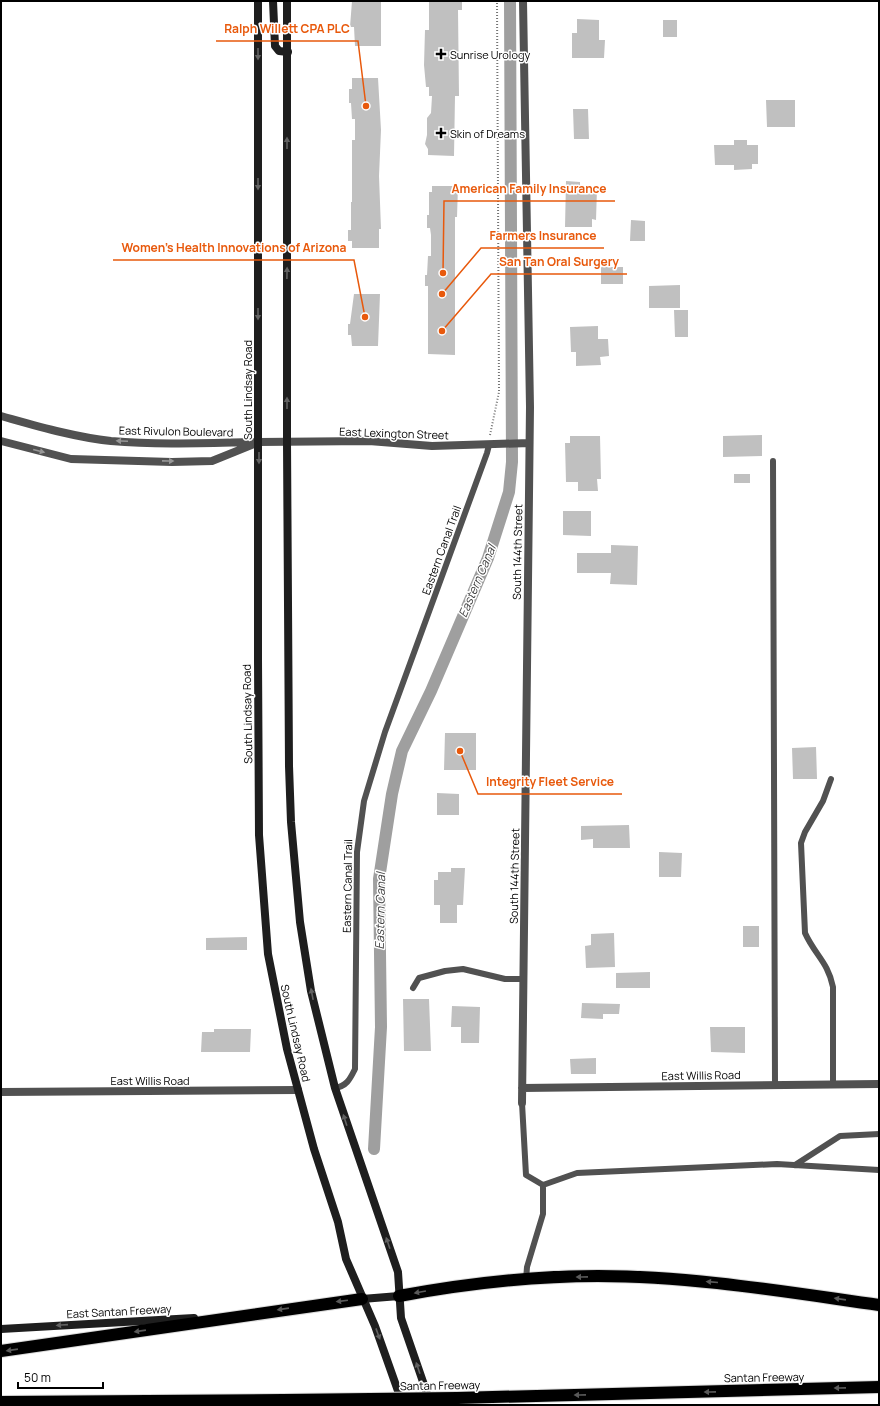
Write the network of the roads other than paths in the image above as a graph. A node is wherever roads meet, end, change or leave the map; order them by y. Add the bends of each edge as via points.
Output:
1 (258, 1) edge
2 (273, 1) edge
3 (287, 1) edge
4 (523, 1) edge
5 (288, 52) junction
6 (1, 416) edge
7 (1, 441) edge
8 (259, 442) junction
9 (287, 442) junction
10 (525, 444) junction
11 (492, 445) junction
12 (773, 461) dead end
13 (831, 779) dead end
14 (524, 979) junction
15 (413, 988) dead end
16 (879, 1084) edge
17 (832, 1085) junction
18 (775, 1086) junction
19 (335, 1088) junction
20 (522, 1088) junction
21 (298, 1090) junction
22 (1, 1092) edge
23 (522, 1103) joint
24 (879, 1134) edge
25 (795, 1165) junction
26 (879, 1170) edge
27 (543, 1185) junction
28 (526, 1280) junction
29 (399, 1296) junction
30 (362, 1299) junction
31 (879, 1305) edge
32 (238, 1316) junction
33 (1, 1329) edge
34 (1, 1351) edge
35 (879, 1387) edge
36 (1, 1402) edge
37 (403, 1405) edge
38 (431, 1405) edge

1 -> 8 main road, South Lindsay Road
2 - 5 main road via 275,46 279,51
3 - 5 main road
4 - 10 street, South 144th Street
9 -> 5 main road
8 -> 6 street, East Rivulon Boulevard via 186,444 111,440 45,428
7 -> 8 street, East Rivulon Boulevard via 71,459 172,462 212,461
8 - 9 street, East Lexington Street
8 -> 21 main road, South Lindsay Road via 259,834 268,954
9 - 11 street, East Lexington Street via 370,441 432,446
19 -> 9 main road via 311,991 300,922 291,822
10 - 11 street, East Lexington Street
10 - 14 street, South 144th Street
11 - 19 lane, Eastern Canal Trail via 385,732 364,802 357,852 355,1069 349,1081 342,1087
12 - 18 lane
13 - 17 lane via 823,801 801,843 805,933 810,944 821,956 833,987
14 - 15 lane via 505,979 463,970 445,971 419,978
14 - 20 street, South 144th Street
16 - 17 street, East Willis Road
17 - 18 street, East Willis Road
18 - 20 street, East Willis Road
29 -> 19 main road via 398,1272
20 - 23 street, South 144th Street
21 - 22 street, East Willis Road
21 - 30 main road, South Lindsay Road via 338,1222 346,1259
23 - 27 lane via 526,1175
24 - 25 lane via 840,1136
25 - 26 lane
25 - 27 lane via 577,1173
27 - 28 lane via 543,1214 526,1267
28 -> 29 highway via 441,1288
31 -> 28 highway via 676,1279 598,1276
29 - 30 main road
38 -> 29 main road via 401,1318
30 -> 32 highway
30 -> 37 main road, South Lindsay Road via 375,1326
32 -> 33 main road, East Santan Freeway
32 -> 34 highway
35 -> 36 highway, Santan Freeway, bridge via 457,1398

